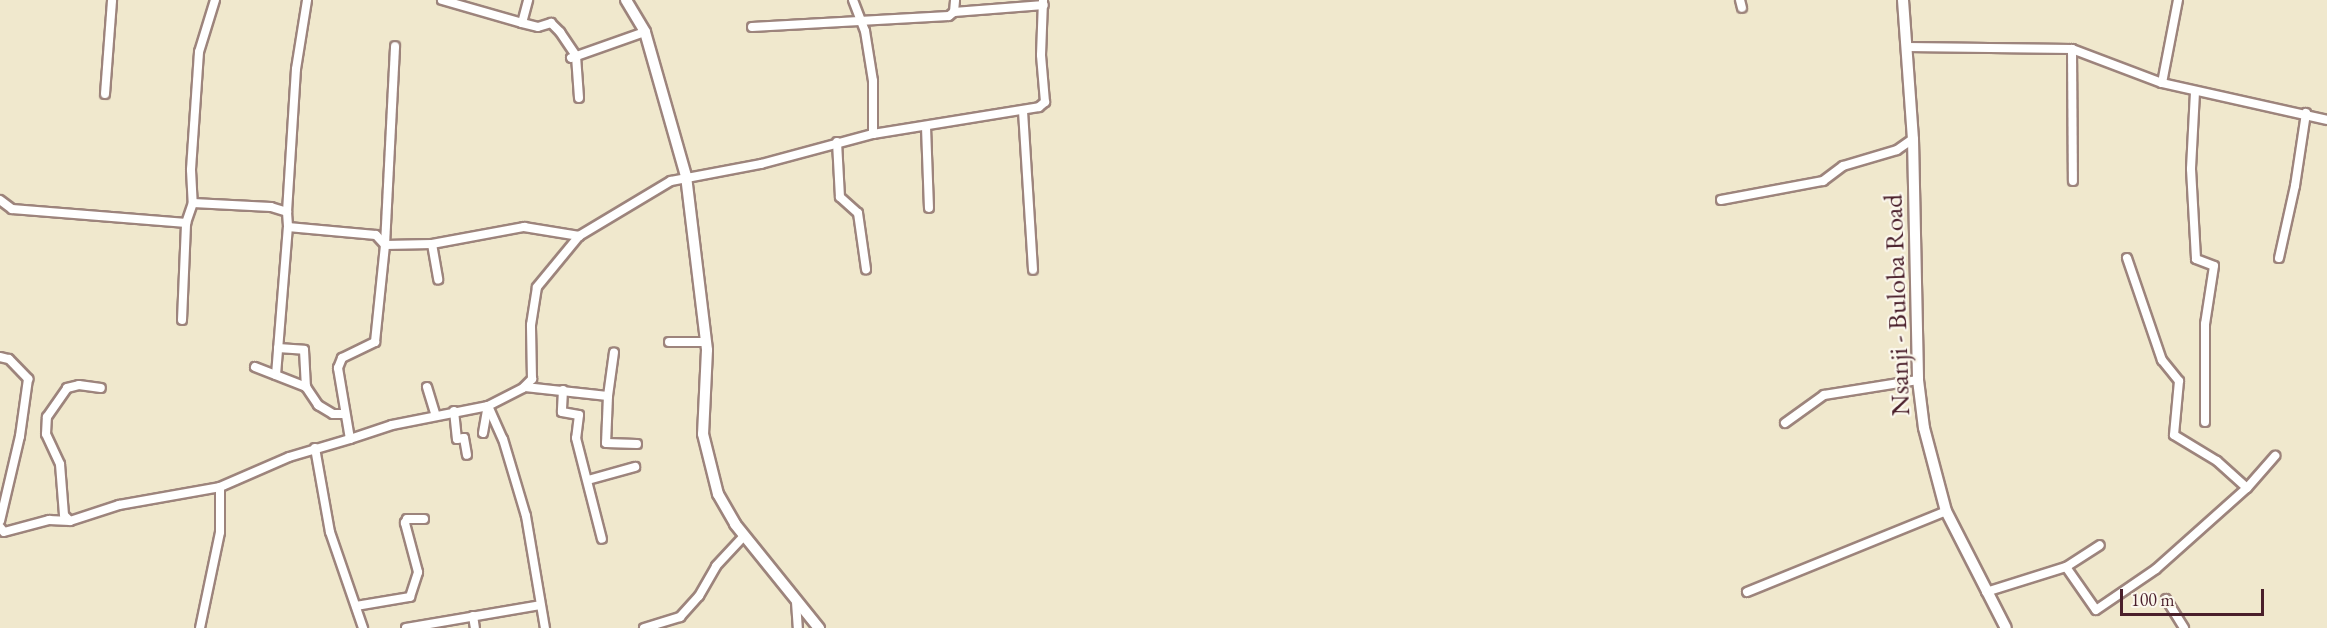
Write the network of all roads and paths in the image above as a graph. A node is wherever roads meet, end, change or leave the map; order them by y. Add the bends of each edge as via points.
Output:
1 (112, 0) edge
2 (215, 0) edge
3 (307, 0) edge
4 (442, 0) edge
5 (528, 0) edge
6 (626, 0) edge
7 (853, 0) edge
8 (955, 0) edge
9 (1903, 0) edge
10 (2178, 0) edge
11 (1044, 3) edge
12 (954, 12) junction
13 (860, 21) junction
14 (522, 23) junction
15 (752, 27) dead end
16 (645, 32) junction
17 (395, 46) dead end
18 (1907, 47) junction
19 (2072, 49) junction
20 (574, 57) junction
21 (2162, 83) junction
22 (2194, 92) junction
23 (105, 94) dead end
24 (579, 98) dead end
25 (1023, 111) junction
26 (2306, 113) junction
27 (2327, 120) edge
28 (926, 128) junction
29 (873, 134) junction
30 (1913, 139) junction
31 (837, 142) junction
32 (687, 176) junction
33 (2073, 181) dead end
34 (0, 200) edge
35 (1721, 200) dead end
36 (193, 203) junction
37 (929, 208) dead end
38 (287, 212) junction
39 (186, 223) junction
40 (288, 227) junction
41 (579, 236) junction
42 (386, 244) junction
43 (432, 244) junction
44 (2127, 258) dead end
45 (2279, 258) dead end
46 (866, 269) dead end
47 (1033, 270) dead end
48 (438, 279) dead end
49 (182, 320) dead end
50 (669, 342) dead end
51 (706, 342) junction
52 (278, 348) junction
53 (614, 352) dead end
54 (0, 357) edge
55 (255, 367) dead end
56 (276, 375) junction
57 (1918, 380) junction
58 (306, 387) junction
59 (427, 387) dead end
60 (525, 387) junction
61 (102, 388) dead end
62 (563, 390) junction
63 (608, 396) junction
64 (488, 406) junction
65 (453, 411) junction
66 (344, 414) junction
67 (436, 416) junction
68 (2205, 422) dead end
69 (1785, 423) dead end
70 (483, 433) dead end
71 (350, 439) junction
72 (637, 444) dead end
73 (315, 448) junction
74 (466, 455) dead end
75 (2275, 456) dead end
76 (635, 467) dead end
77 (588, 480) junction
78 (220, 487) junction
79 (2247, 488) junction
80 (1946, 511) junction
81 (424, 519) dead end
82 (0, 521) edge
83 (70, 521) junction
84 (0, 527) edge
85 (744, 536) junction
86 (602, 539) dead end
87 (2100, 545) dead end
88 (2066, 567) junction
89 (1747, 592) dead end
90 (1986, 592) junction
91 (2166, 599) dead end
92 (796, 602) junction
93 (540, 605) junction
94 (356, 606) junction
95 (473, 616) junction
96 (200, 628) edge
97 (363, 628) edge
98 (406, 628) edge
99 (475, 628) edge
100 (545, 628) edge
101 (644, 628) edge
102 (798, 628) edge
103 (819, 628) edge
104 (2006, 628) edge
105 (2184, 628) edge

1 - 23 street
2 - 36 street via 200,52 191,170
3 - 38 street via 296,69
4 - 14 street
5 - 14 street
6 - 16 main road
7 - 13 street
8 - 12 street
9 - 18 main road, Nsanji - Buloba Road
10 - 21 street via 2175,32
11 - 12 street
11 - 25 street via 1041,55 1045,102
12 - 13 street via 949,16
13 - 15 street
13 - 29 street via 873,81
14 - 20 street via 538,27 551,23
16 - 20 street
16 - 32 main road
17 - 42 street
18 - 19 street
18 - 30 main road, Nsanji - Buloba Road
19 - 21 street
19 - 33 street
20 - 24 street
21 - 22 street
22 - 26 street
22 - 68 street via 2191,169 2196,259 2214,266 2205,324
25 - 28 street
25 - 47 street
26 - 27 street
26 - 45 street
28 - 29 street
28 - 37 street
29 - 31 street
30 - 35 street via 1897,150 1843,166 1823,181
30 - 57 main road, Nsanji - Buloba Road
31 - 32 street via 761,164
31 - 46 street via 840,196 858,213
32 - 41 street via 671,181
32 - 51 main road
34 - 39 street via 12,209
36 - 38 street via 255,205
36 - 39 street
38 - 40 street
39 - 49 street
40 - 42 street via 376,235
40 - 52 street
41 - 43 street via 524,227
41 - 60 street via 537,287 530,341 532,378
42 - 43 street
42 - 66 street via 375,342 342,358 338,368
43 - 48 street
44 - 79 street via 2154,339 2163,360 2179,381 2174,435 2217,461
50 - 51 street
51 - 85 main road via 703,434 718,494
52 - 56 street
52 - 58 street via 304,350
53 - 63 street
54 - 82 street via 9,359 28,380 20,436
55 - 56 street
56 - 58 street
57 - 69 street via 1824,395
57 - 80 main road, Nsanji - Buloba Road via 1924,428
58 - 66 street via 318,405 333,414
59 - 67 street
60 - 62 street
60 - 64 street
61 - 83 street via 68,388 46,417 46,434 60,464 64,515
62 - 63 street via 584,396
62 - 77 street via 562,412 579,415 576,438
63 - 72 street via 606,443
64 - 65 street
64 - 70 street
64 - 93 street via 503,439 526,516
65 - 67 street
65 - 74 street via 458,439 464,438
66 - 71 street
67 - 71 street
71 - 73 street
73 - 78 street
73 - 94 street via 330,532
75 - 79 street
76 - 77 street
77 - 86 street
78 - 83 street via 119,505
78 - 96 street via 219,532
79 - 88 street via 2156,569 2096,610
80 - 89 street
80 - 90 main road, Nsanji - Buloba Road
81 - 94 street via 407,519 405,523 418,572 410,597
83 - 84 street via 49,520 4,532
85 - 92 main road
85 - 101 street via 716,566 699,596 680,616
87 - 88 street
88 - 90 street
90 - 104 main road, Nsanji - Buloba Road
91 - 105 street
92 - 102 street
92 - 103 main road
93 - 95 street
93 - 100 street
94 - 97 street
95 - 98 street
95 - 99 street

